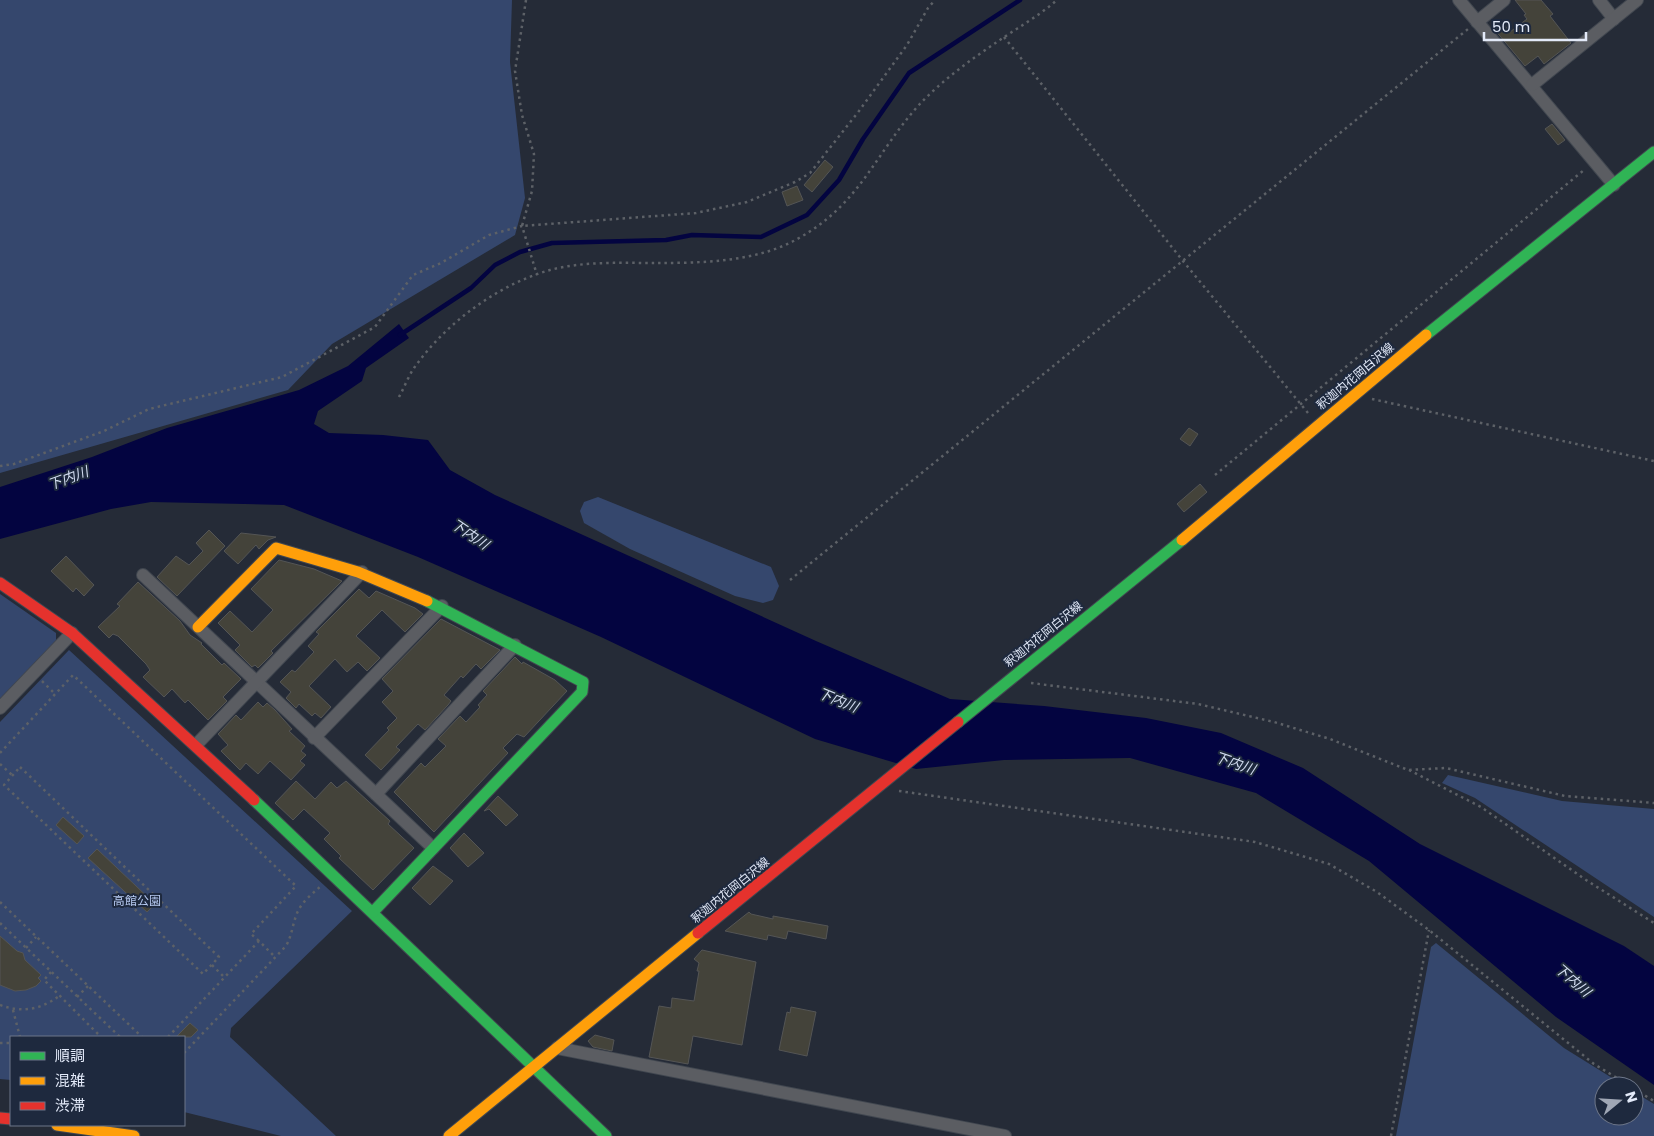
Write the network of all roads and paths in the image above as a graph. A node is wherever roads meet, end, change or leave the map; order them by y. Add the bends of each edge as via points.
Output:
1 (526, 0) edge
2 (935, 0) edge
3 (1057, 0) edge
4 (1459, 0) edge
5 (1504, 0) edge
6 (1599, 0) edge
7 (1637, 0) edge
8 (1614, 18) junction
9 (1477, 22) junction
10 (1004, 37) junction
11 (1532, 85) junction
12 (1654, 152) edge
13 (1594, 161) junction
14 (1614, 185) junction
15 (522, 226) junction
16 (1183, 261) junction
17 (536, 275) junction
18 (1354, 395) junction
19 (399, 397) dead end
20 (1301, 403) junction
21 (1318, 425) junction
22 (1654, 461) edge
23 (0, 466) edge
24 (1216, 475) dead end
25 (362, 572) junction
26 (143, 575) dead end
27 (790, 580) dead end
28 (0, 583) edge
29 (442, 606) junction
30 (198, 627) junction
31 (72, 633) junction
32 (515, 645) junction
33 (34, 673) junction
34 (1005, 682) junction
35 (256, 683) junction
36 (56, 694) junction
37 (0, 708) edge
38 (314, 738) junction
39 (196, 745) junction
40 (0, 752) edge
41 (0, 764) edge
42 (1408, 770) junction
43 (12, 775) junction
44 (882, 785) junction
45 (376, 794) junction
46 (1654, 804) edge
47 (433, 848) junction
48 (333, 874) junction
49 (0, 902) edge
50 (373, 912) junction
51 (1654, 923) edge
52 (1, 925) edge
53 (1429, 930) junction
54 (36, 937) junction
55 (259, 941) junction
56 (26, 948) junction
57 (275, 957) junction
58 (212, 965) junction
59 (51, 972) junction
60 (224, 977) junction
61 (88, 986) junction
62 (60, 996) junction
63 (77, 997) junction
64 (0, 1005) edge
65 (13, 1010) junction
66 (20, 1036) edge
67 (100, 1036) edge
68 (119, 1036) edge
69 (141, 1036) edge
70 (169, 1036) edge
71 (557, 1048) junction
72 (185, 1052) edge
73 (534, 1066) junction
74 (1614, 1076) edge
75 (65, 1126) edge
76 (134, 1136) edge
77 (449, 1136) edge
78 (606, 1136) edge
79 (1005, 1136) edge
80 (1391, 1136) edge

1 - 15 path via 515,71 522,114 534,154 532,191
2 - 15 path via 853,119 810,173 795,182 747,202 696,213
3 - 10 path
4 - 9 street
5 - 9 street
6 - 8 street
7 - 8 street
8 - 11 street
9 - 11 street
9 - 16 path
10 - 16 path
10 - 17 path via 972,59 919,106 850,199 798,239 740,258 693,263 586,265
11 - 13 street
12 - 14 main road, 釈迦内花岡白沢線
13 - 14 street
13 - 20 path
14 - 18 main road, 釈迦内花岡白沢線
15 - 17 path
15 - 23 path via 490,235 413,275 375,327 282,377 149,409 104,431 14,464
16 - 20 path
16 - 27 path
17 - 19 path via 489,296 449,328 413,368
18 - 21 main road, 釈迦内花岡白沢線
18 - 22 path
20 - 21 path
20 - 24 path
21 - 34 main road, 釈迦内花岡白沢線
25 - 29 main road
25 - 30 main road via 276,548
25 - 35 street
26 - 30 street
28 - 31 main road
29 - 32 main road
29 - 38 street
30 - 35 street
31 - 33 street
31 - 39 main road
32 - 45 street
32 - 47 main road via 583,682 582,692
33 - 36 path
33 - 37 street
34 - 42 path via 1089,689 1198,704 1330,739
34 - 44 main road, 釈迦内花岡白沢線
35 - 38 street
35 - 39 street
36 - 40 path
36 - 55 path via 73,675 296,886 251,934
38 - 45 street
39 - 48 main road
41 - 43 path
42 - 46 path via 1446,768 1565,796
42 - 51 path via 1481,807
43 - 58 path via 20,767 70,814 219,957
43 - 58 path via 4,785 203,974
44 - 53 path via 1255,842 1329,864 1377,892
44 - 71 main road, 釈迦内花岡白沢線
45 - 47 street
47 - 50 main road
48 - 50 main road
48 - 57 path via 300,906 292,935
49 - 54 path
50 - 73 main road
52 - 56 path
53 - 74 path via 1594,1064
53 - 80 path
54 - 56 path
54 - 61 path
55 - 57 path
55 - 60 path
56 - 59 path
57 - 72 path
58 - 60 path
59 - 62 path via 44,980
59 - 63 path
60 - 70 path
61 - 63 path
61 - 69 path
62 - 65 path via 31,1010
62 - 67 path
63 - 68 path
64 - 65 path
65 - 66 path
71 - 73 main road, 釈迦内花岡白沢線
71 - 79 street
73 - 77 main road, 釈迦内花岡白沢線
73 - 78 main road
75 - 76 main road

